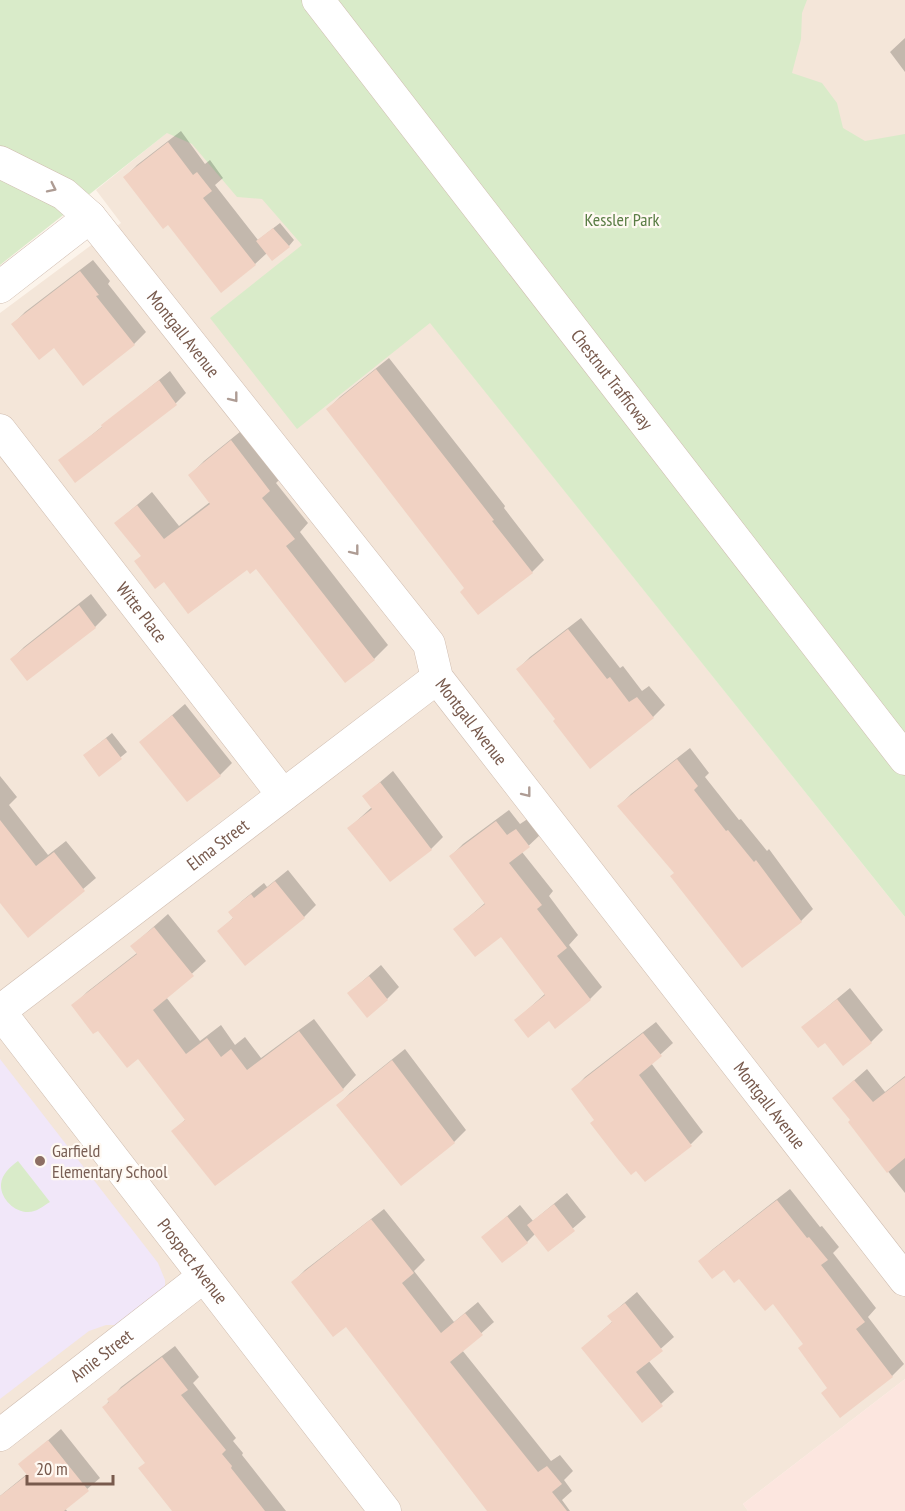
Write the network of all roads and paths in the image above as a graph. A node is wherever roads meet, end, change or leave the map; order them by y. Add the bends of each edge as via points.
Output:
1 (318, 0) edge
2 (0, 162) edge
3 (90, 218) junction
4 (0, 287) edge
5 (0, 430) edge
6 (437, 678) junction
7 (905, 759) edge
8 (283, 795) junction
9 (0, 1012) edge
10 (203, 1277) junction
11 (905, 1280) edge
12 (0, 1436) edge
13 (385, 1511) edge

1 - 7 street, Chestnut Trafficway
2 -> 3 street, Montgall Avenue via 64,194
3 - 4 street
3 -> 6 street, Montgall Avenue via 429,644
5 - 8 street, Witte Place
6 - 8 street, Elma Street
6 -> 11 street, Montgall Avenue
8 - 9 street, Elma Street
9 - 10 street, Prospect Avenue
10 - 12 street, Amie Street
10 - 13 street, Prospect Avenue

